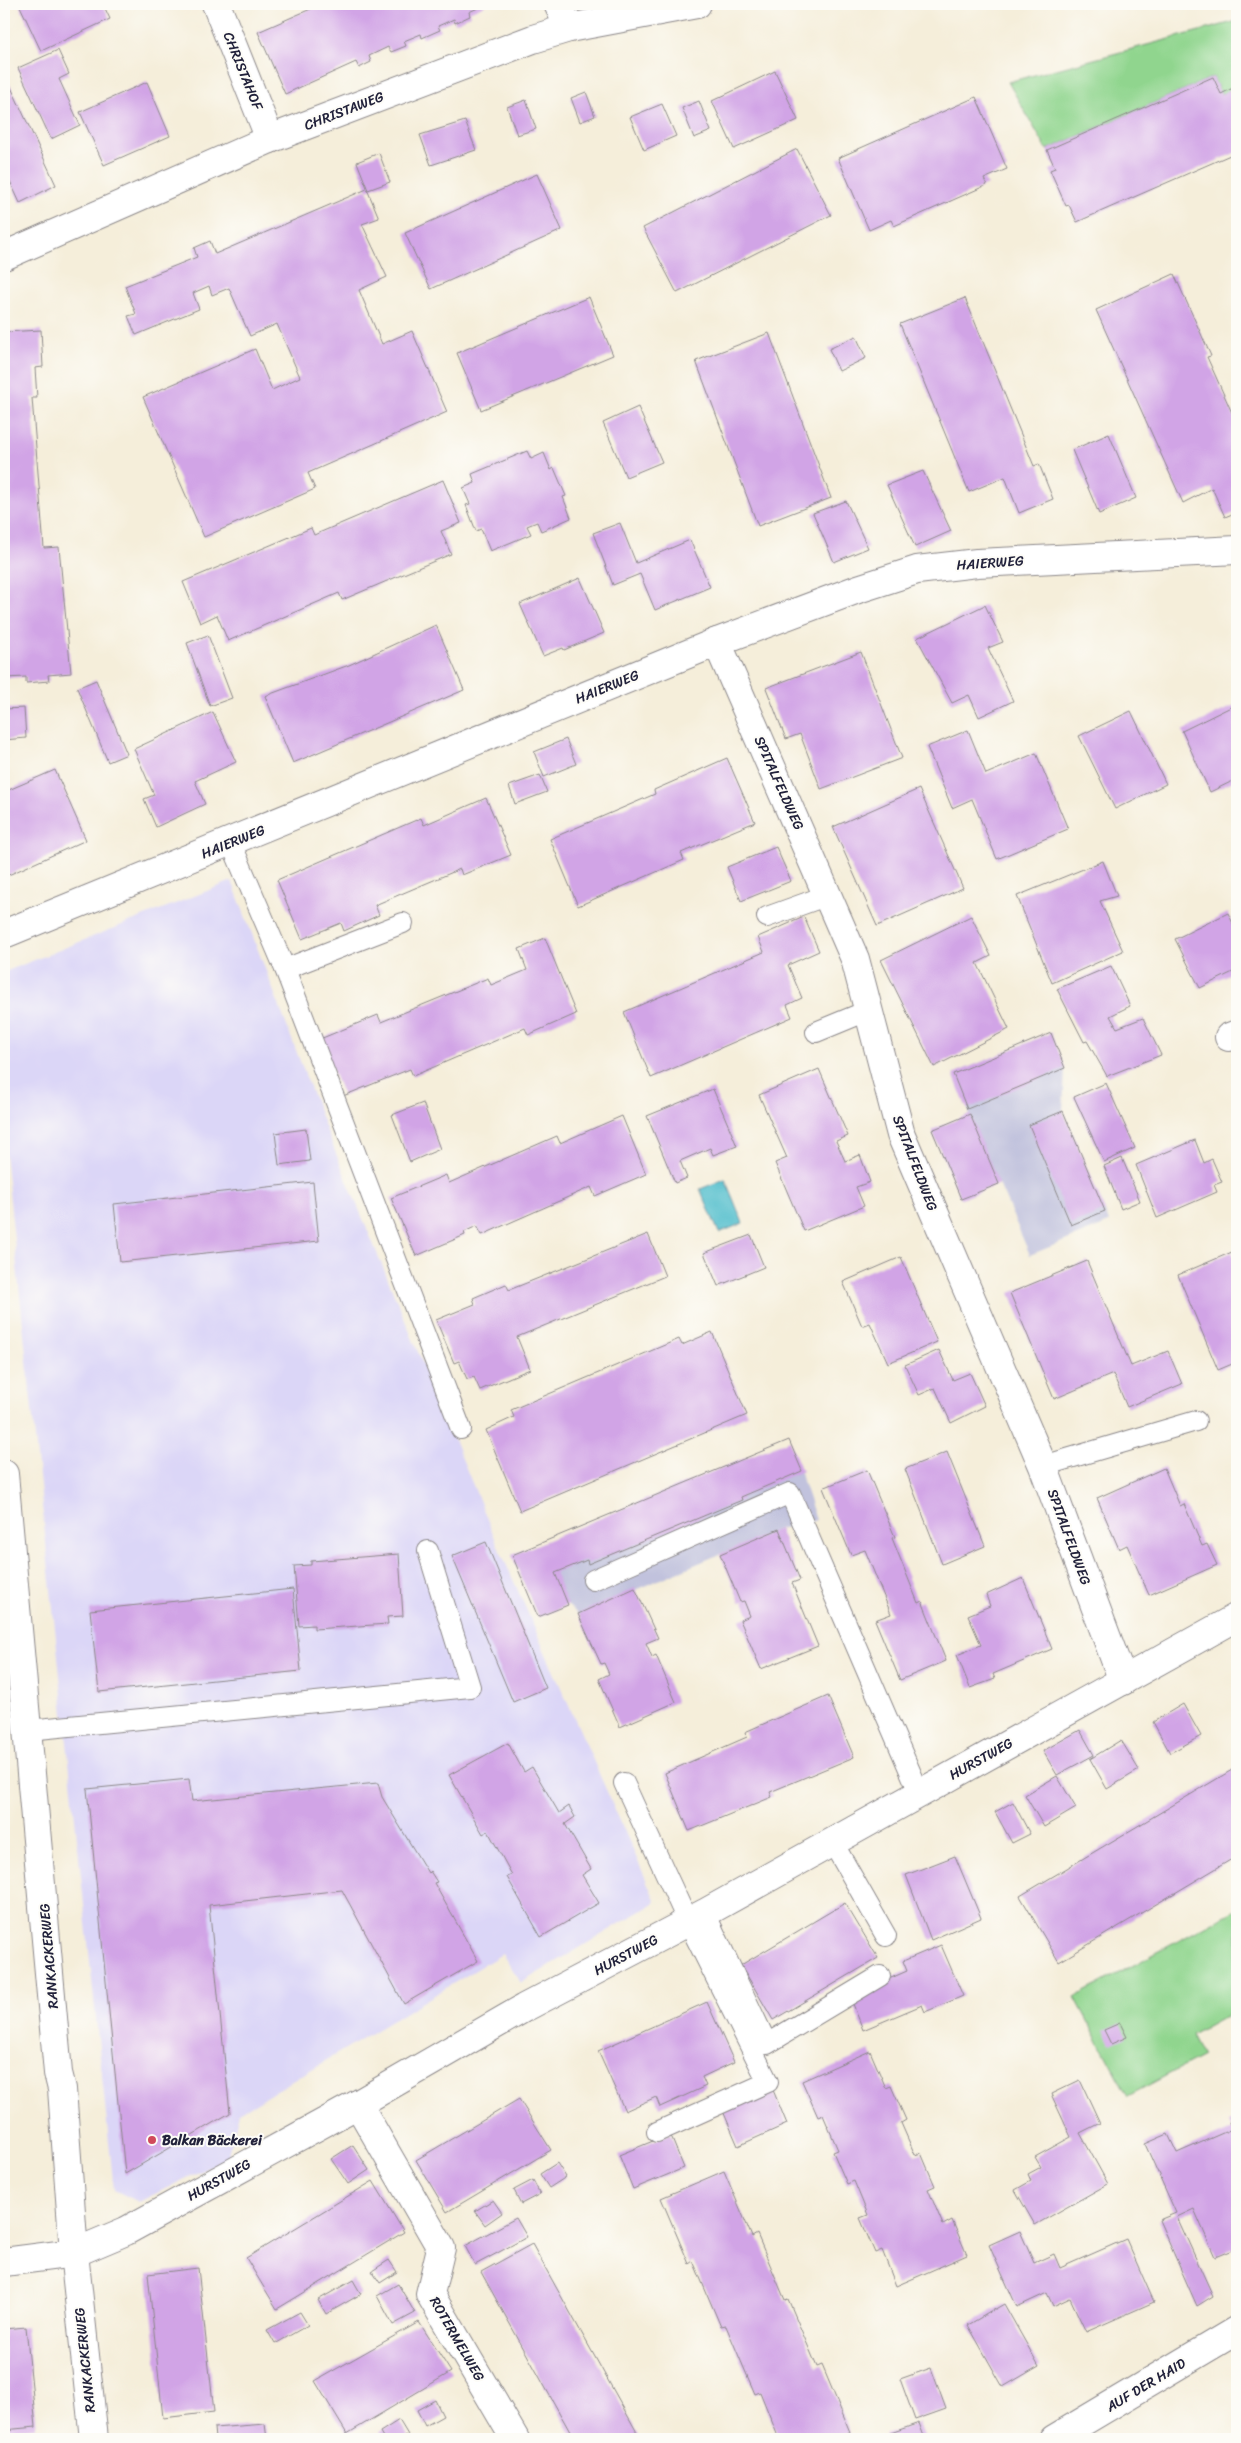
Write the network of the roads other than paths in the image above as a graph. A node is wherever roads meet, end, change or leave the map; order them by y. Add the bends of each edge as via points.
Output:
1 (216, 4) edge
2 (697, 4) edge
3 (564, 16) edge
4 (270, 139) junction
5 (4, 256) edge
6 (1237, 550) edge
7 (717, 642) junction
8 (231, 843) junction
9 (828, 895) junction
10 (767, 917) dead end
11 (403, 922) dead end
12 (4, 934) edge
13 (285, 969) junction
14 (868, 1011) junction
15 (816, 1032) dead end
16 (1196, 1421) dead end
17 (461, 1429) dead end
18 (1043, 1466) junction
19 (4, 1474) edge
20 (428, 1551) dead end
21 (593, 1580) dead end
22 (10, 1591) edge
23 (1237, 1617) edge
24 (1123, 1681) junction
25 (28, 1730) junction
26 (624, 1782) dead end
27 (919, 1792) junction
28 (833, 1843) junction
29 (696, 1918) junction
30 (886, 1936) dead end
31 (880, 1976) dead end
32 (358, 2104) junction
33 (658, 2132) dead end
34 (74, 2253) junction
35 (4, 2262) edge
36 (1237, 2330) edge
37 (94, 2439) edge
38 (515, 2439) edge
39 (1054, 2439) edge

1 - 4 street, CHRISTAHOF
2 - 3 street, CHRISTAWEG
3 - 4 street, CHRISTAWEG via 533,39
4 - 5 street, CHRISTAWEG
6 - 7 street, HAIERWEG via 977,563 917,570
7 - 8 street, HAIERWEG
7 - 9 street, SPITALFELDWEG
8 - 12 street, HAIERWEG
8 - 13 lane
9 - 10 lane
9 - 14 street, SPITALFELDWEG via 855,960
11 - 13 lane
13 - 17 lane
14 - 15 lane
14 - 18 street, SPITALFELDWEG via 901,1135
16 - 18 lane
18 - 24 street, SPITALFELDWEG
19 - 22 street, RANKACKERWEG
20 - 25 lane via 470,1687
21 - 27 lane via 790,1493
22 - 25 street, RANKACKERWEG
23 - 24 street, HURSTWEG
24 - 27 street, HURSTWEG
25 - 34 street, RANKACKERWEG
26 - 29 lane
27 - 28 street, HURSTWEG
28 - 29 street, HURSTWEG
28 - 30 lane
29 - 31 lane via 767,2044
29 - 32 street, HURSTWEG via 524,2008
29 - 33 lane via 768,2082
32 - 34 street, HURSTWEG via 126,2231
32 - 38 street, ROTERMELWEG via 441,2248 430,2294
34 - 35 street, HURSTWEG
34 - 37 street, RANKACKERWEG
36 - 39 street, AUF DER HAID

